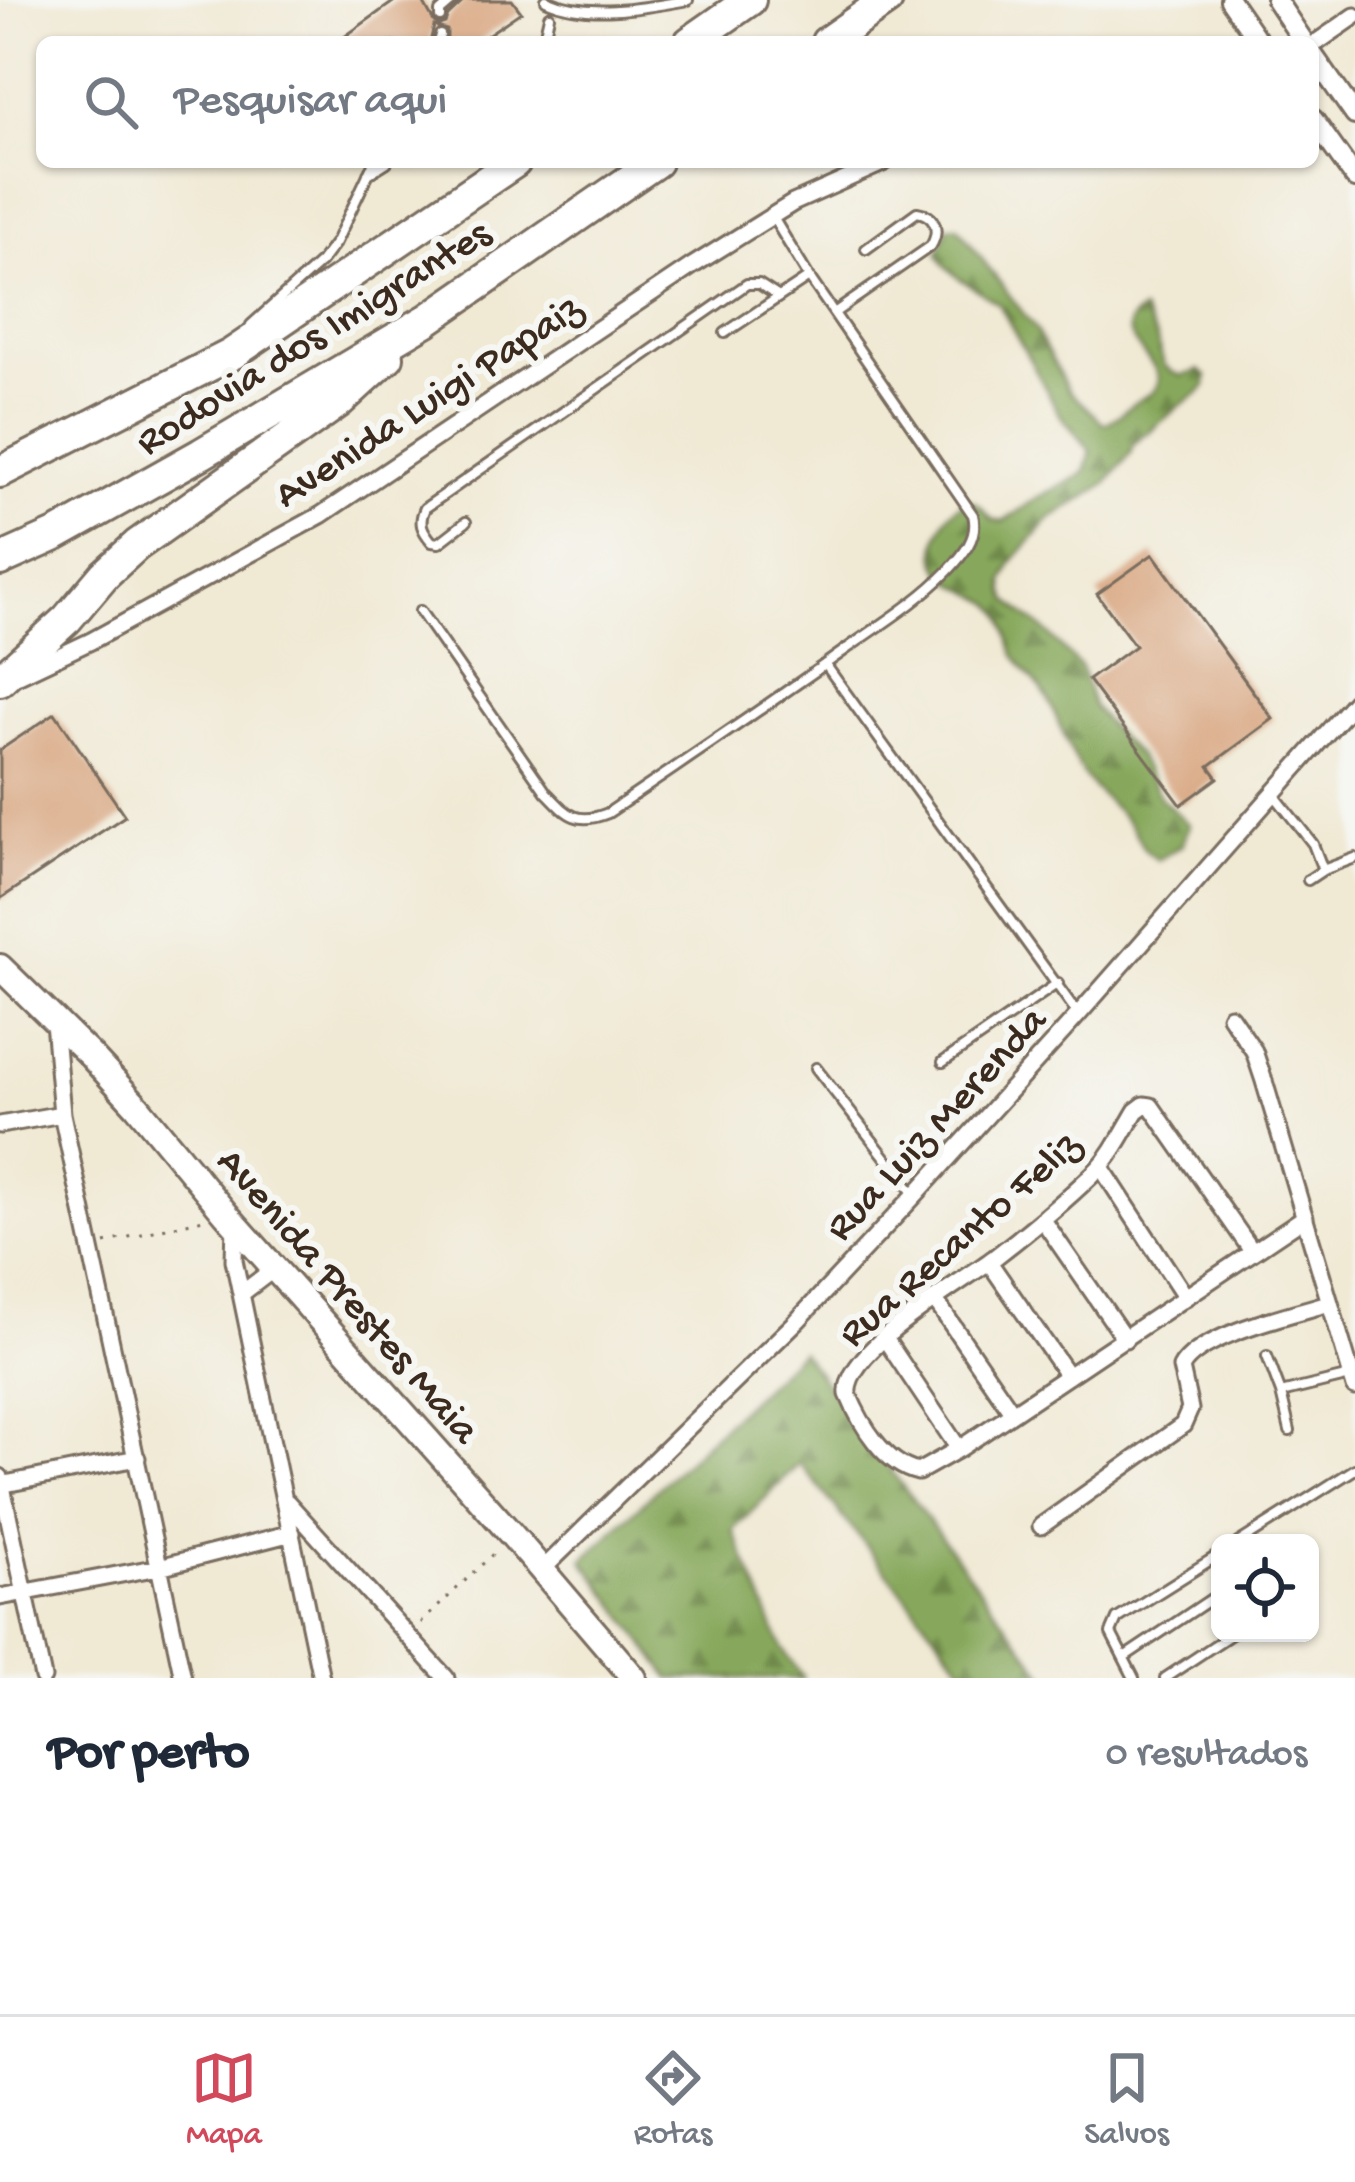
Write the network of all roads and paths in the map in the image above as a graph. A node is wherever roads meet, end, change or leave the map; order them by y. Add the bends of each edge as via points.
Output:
1 (454, 0) edge
2 (547, 0) edge
3 (688, 0) edge
4 (750, 0) edge
5 (887, 0) edge
6 (1230, 0) edge
7 (1276, 0) edge
8 (549, 16) dead end
9 (1355, 16) edge
10 (440, 17) dead end
11 (544, 36) edge
12 (699, 36) edge
13 (836, 36) edge
14 (1255, 36) edge
15 (1300, 36) edge
16 (1319, 41) edge
17 (1319, 64) edge
18 (1355, 115) edge
19 (1319, 127) edge
20 (371, 168) edge
21 (378, 168) edge
22 (506, 168) edge
23 (647, 168) edge
24 (871, 168) edge
25 (368, 175) junction
26 (1355, 178) edge
27 (772, 216) junction
28 (866, 249) dead end
29 (809, 277) junction
30 (779, 297) junction
31 (835, 313) junction
32 (427, 320) junction
33 (725, 333) dead end
34 (232, 354) junction
35 (0, 472) edge
36 (466, 522) dead end
37 (0, 560) edge
38 (420, 611) dead end
39 (825, 664) junction
40 (0, 682) edge
41 (1355, 701) edge
42 (1274, 794) junction
43 (1355, 858) edge
44 (1323, 870) junction
45 (1308, 880) dead end
46 (0, 967) edge
47 (1058, 983) junction
48 (1078, 1015) junction
49 (1230, 1016) dead end
50 (53, 1018) junction
51 (91, 1056) junction
52 (943, 1062) dead end
53 (816, 1068) dead end
54 (59, 1081) junction
55 (62, 1114) junction
56 (0, 1125) edge
57 (1101, 1167) junction
58 (915, 1195) junction
59 (1305, 1217) junction
60 (231, 1219) junction
61 (1043, 1220) junction
62 (91, 1246) junction
63 (1252, 1251) junction
64 (989, 1262) junction
65 (274, 1268) junction
66 (241, 1294) junction
67 (1185, 1296) junction
68 (935, 1300) junction
69 (1329, 1303) junction
70 (884, 1337) junction
71 (1125, 1339) junction
72 (1267, 1356) dead end
73 (1068, 1376) junction
74 (1353, 1381) edge
75 (1281, 1394) junction
76 (1012, 1412) junction
77 (1290, 1431) dead end
78 (959, 1448) junction
79 (137, 1458) junction
80 (1355, 1468) edge
81 (0, 1482) edge
82 (284, 1498) junction
83 (1041, 1526) dead end
84 (292, 1533) junction
85 (1252, 1534) edge
86 (512, 1535) junction
87 (1211, 1560) edge
88 (159, 1567) junction
89 (542, 1570) junction
90 (25, 1592) junction
91 (0, 1597) edge
92 (1211, 1599) edge
93 (406, 1637) junction
94 (1219, 1642) edge
95 (1124, 1657) junction
96 (44, 1678) edge
97 (183, 1678) edge
98 (321, 1678) edge
99 (446, 1678) edge
100 (634, 1678) edge
101 (1134, 1678) edge
102 (1165, 1678) edge

1 - 10 lane
2 - 3 lane via 570,10
4 - 12 highway
5 - 13 highway
6 - 14 street
7 - 15 street
8 - 11 lane
9 - 16 street
17 - 18 street
19 - 26 street
20 - 25 lane
21 - 25 lane
22 - 34 highway, Rodovia dos Imigrantes
23 - 32 highway, Rodovia dos Imigrantes
24 - 27 street, Avenida Luigi Papaiz
25 - 34 lane via 322,262 256,318
27 - 29 lane
27 - 40 street, Avenida Luigi Papaiz via 321,515 92,641
28 - 31 lane via 917,212 937,229 931,246
29 - 30 lane
29 - 31 lane
30 - 33 lane
30 - 36 lane via 747,284 425,508 420,519 432,542
31 - 39 lane via 976,524 960,557 929,589
32 - 37 highway, Rodovia dos Imigrantes via 201,454
32 - 40 highway via 340,401 137,545
34 - 35 highway, Rodovia dos Imigrantes
38 - 39 lane via 546,792 566,812 592,820
39 - 47 lane
41 - 42 street, Rua Luiz Merenda
42 - 44 lane
42 - 48 street, Rua Luiz Merenda
43 - 44 lane
44 - 45 lane
46 - 50 main road, Avenida Prestes Maia
47 - 48 lane
47 - 52 lane
48 - 58 street, Rua Luiz Merenda
49 - 59 street via 1253,1051
50 - 51 main road, Avenida Prestes Maia
50 - 54 street
51 - 54 street
51 - 60 main road, Avenida Prestes Maia
53 - 58 lane
54 - 55 street
55 - 56 street
55 - 62 street
57 - 61 street, Rua Recanto Feliz
57 - 63 street, Rua Recanto Feliz via 1136,1111 1151,1106
57 - 67 street
58 - 89 street, Rua Luiz Merenda
59 - 63 street, Rua Recanto Feliz
59 - 69 street
60 - 62 path
60 - 65 main road, Avenida Prestes Maia
60 - 66 street
61 - 64 street, Rua Recanto Feliz
61 - 71 street
62 - 79 street
63 - 67 street, Rua Recanto Feliz
64 - 68 street, Rua Recanto Feliz
64 - 73 street
65 - 66 street
65 - 86 main road, Avenida Prestes Maia
66 - 82 street
67 - 71 street, Rua Recanto Feliz
68 - 70 street, Rua Recanto Feliz
68 - 76 street
69 - 74 street
69 - 83 street via 1233,1333 1186,1358 1180,1368 1190,1409 1183,1425
70 - 78 street
70 - 78 street, Rua Recanto Feliz via 847,1385 883,1451 918,1472
71 - 73 street, Rua Recanto Feliz
72 - 75 lane
73 - 76 street, Rua Recanto Feliz
74 - 75 lane
75 - 77 lane
76 - 78 street, Rua Recanto Feliz
79 - 81 street
79 - 88 street
80 - 85 lane
81 - 90 street
82 - 84 street
82 - 93 street
84 - 88 street
84 - 98 street
86 - 89 main road, Avenida Prestes Maia
86 - 93 path
87 - 95 lane via 1117,1619 1111,1633
88 - 90 street
88 - 97 street
89 - 100 main road, Avenida Prestes Maia
90 - 91 street
90 - 96 street
92 - 95 lane
93 - 99 street
94 - 102 lane
95 - 101 lane

